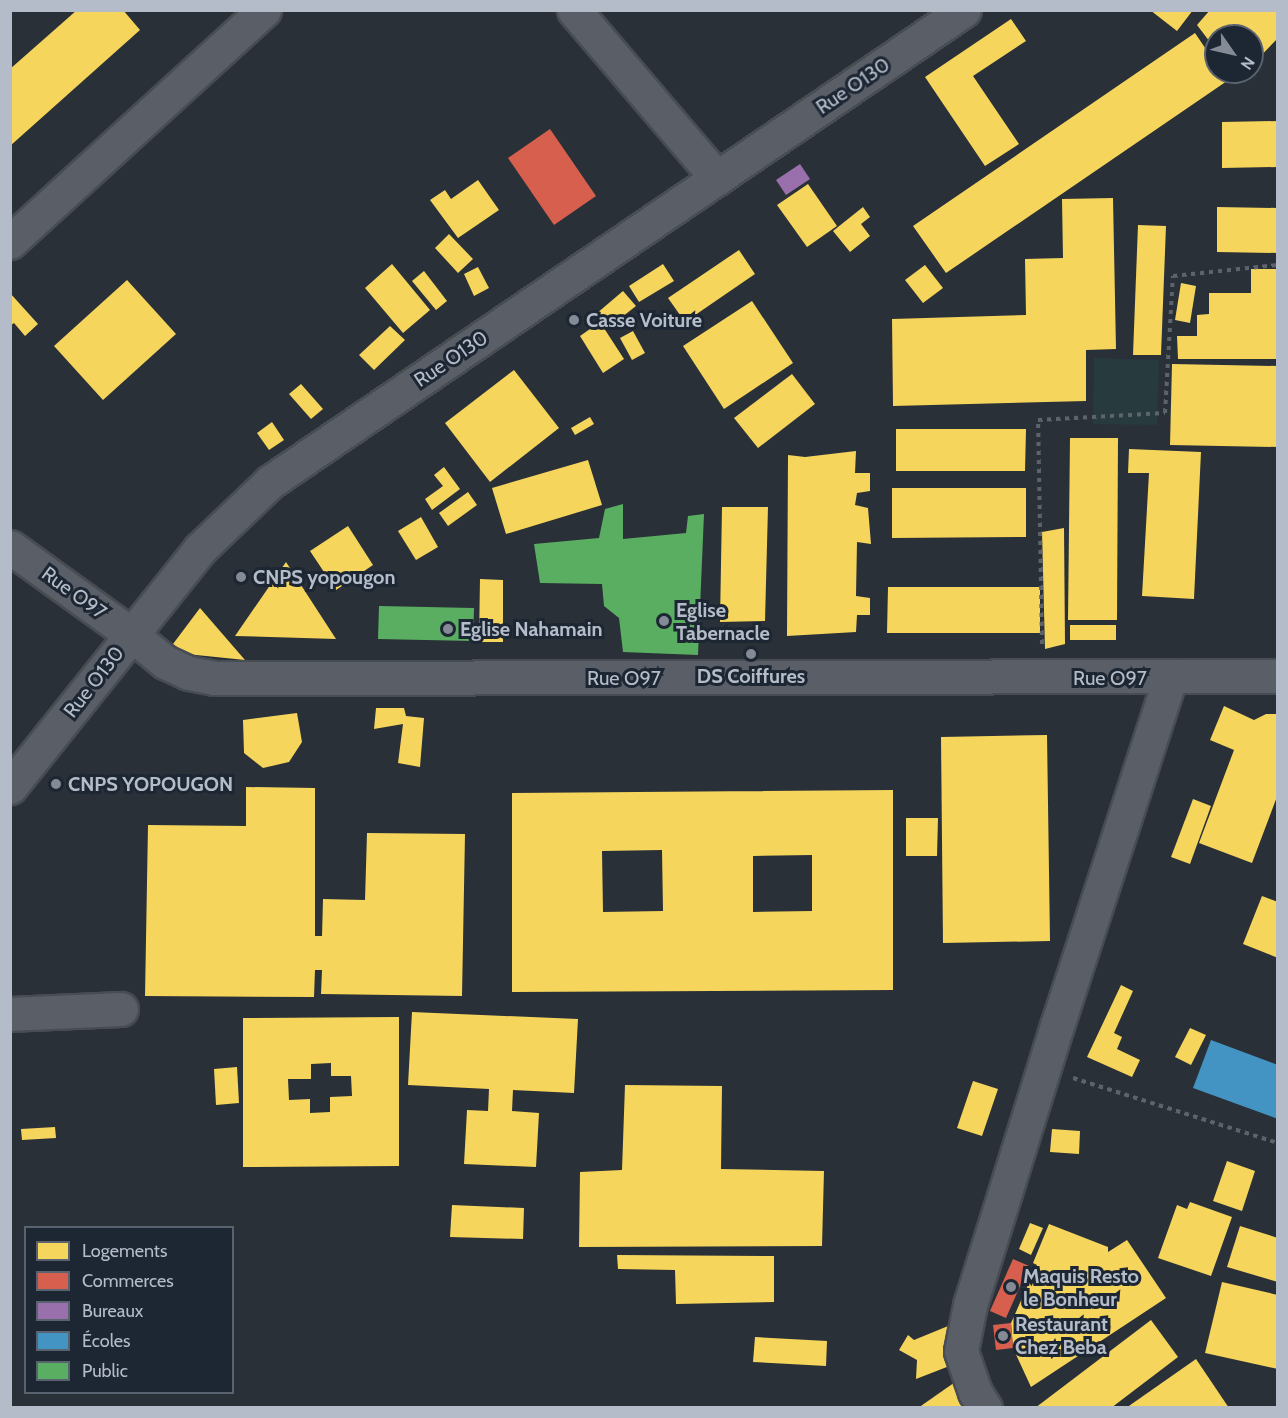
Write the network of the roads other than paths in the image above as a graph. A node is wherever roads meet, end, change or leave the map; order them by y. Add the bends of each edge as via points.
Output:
1 (264, 10) edge
2 (574, 10) edge
3 (964, 10) edge
4 (717, 178) junction
5 (10, 242) edge
6 (10, 547) edge
7 (132, 635) junction
8 (1278, 676) edge
9 (1170, 678) junction
10 (10, 787) edge
11 (121, 1009) dead end
12 (10, 1014) edge
13 (986, 1407) edge

1 - 5 street
2 - 4 street
3 - 4 street, Rue O130
4 - 7 street, Rue O130 via 270,482 200,549
6 - 7 street, Rue O97
7 - 9 street, Rue O97 via 165,662 189,673 214,678
7 - 10 street, Rue O130
8 - 9 street, Rue O97
9 - 13 street via 970,1305 961,1351 975,1392
11 - 12 street

